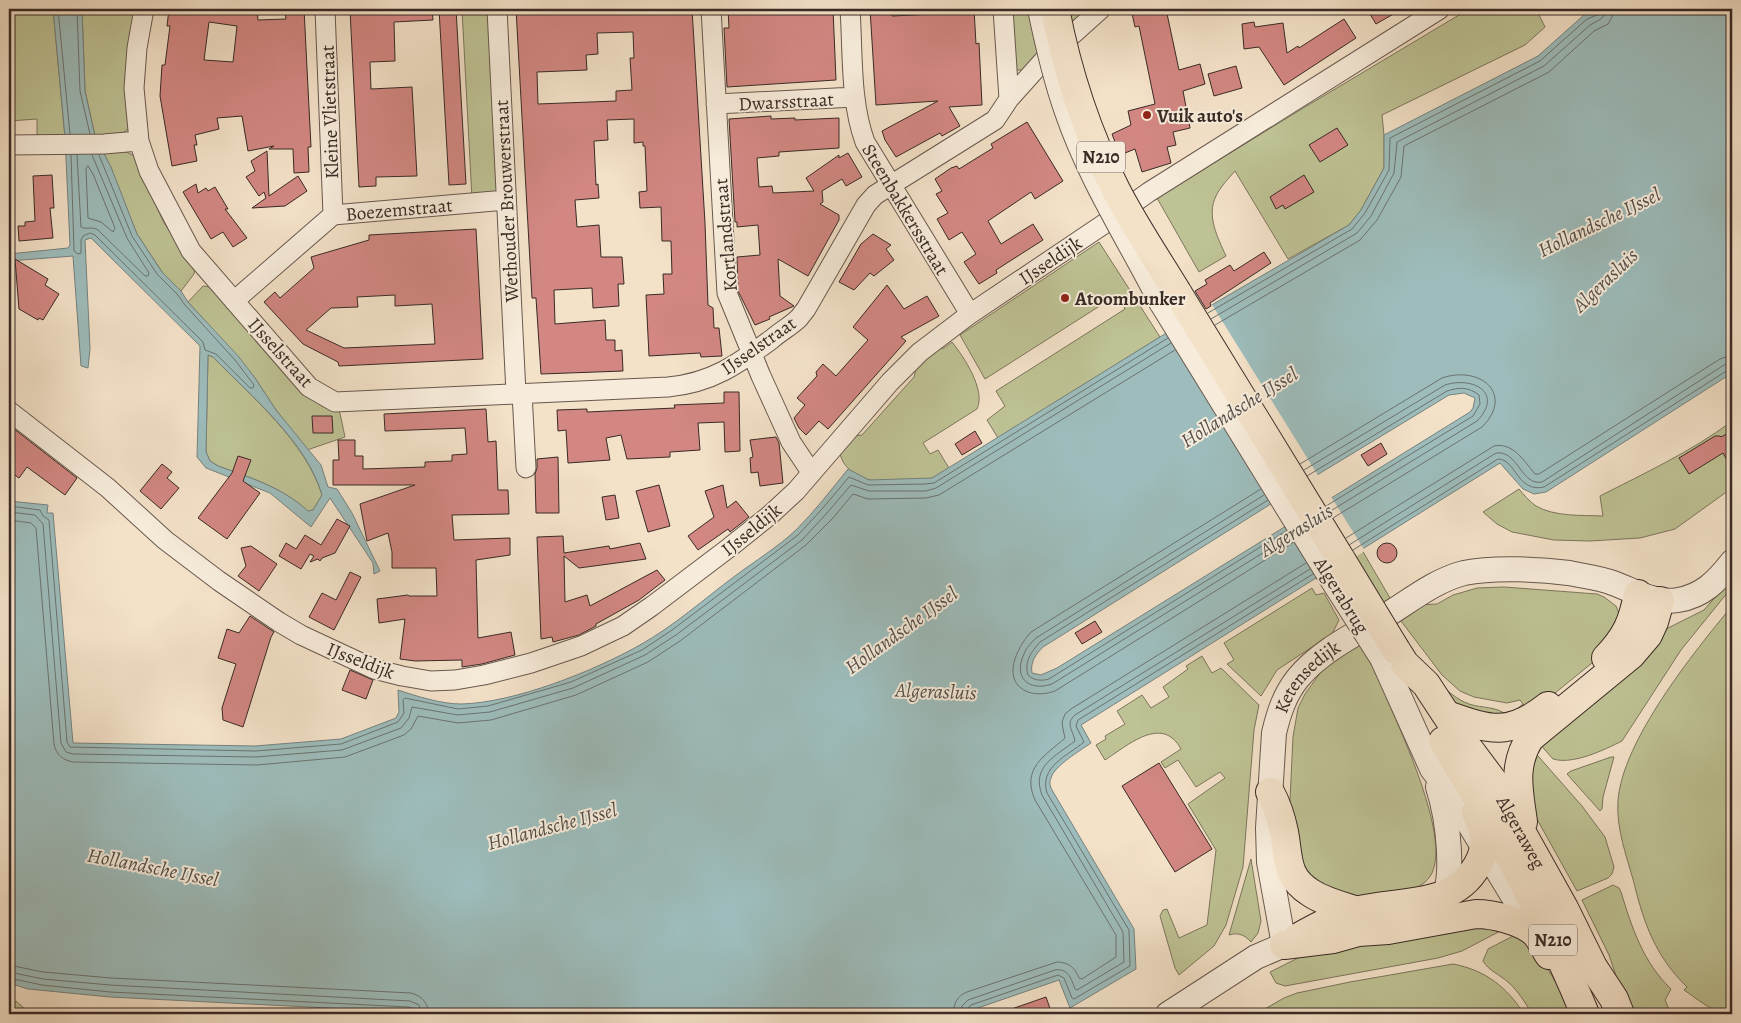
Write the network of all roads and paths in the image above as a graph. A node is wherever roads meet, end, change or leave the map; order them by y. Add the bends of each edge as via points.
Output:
1 (144, 9) edge
2 (325, 9) edge
3 (496, 9) edge
4 (711, 9) edge
5 (850, 9) edge
6 (1003, 9) edge
7 (1040, 9) edge
8 (1055, 9) edge
9 (1101, 9) edge
10 (1440, 9) edge
11 (855, 97) junction
12 (1009, 99) junction
13 (716, 104) junction
14 (139, 141) junction
15 (9, 145) edge
16 (891, 185) junction
17 (506, 200) junction
18 (333, 215) junction
19 (1169, 297) junction
20 (234, 301) junction
21 (970, 314) junction
22 (753, 353) junction
23 (519, 393) junction
24 (9, 410) edge
25 (526, 468) dead end
26 (812, 472) junction
27 (1732, 562) edge
28 (1649, 597) junction
29 (1394, 657) junction
30 (1447, 714) junction
31 (1432, 769) junction
32 (1468, 782) junction
33 (1270, 792) junction
34 (1524, 836) junction
35 (1484, 849) junction
36 (1445, 895) junction
37 (1358, 911) junction
38 (1388, 930) junction
39 (1536, 934) junction
40 (1284, 945) junction
41 (1168, 1014) edge
42 (1585, 1014) edge
43 (1620, 1014) edge

1 - 14 street, IJsselstraat via 134,88
2 - 18 street, Kleine Vlietstraat
3 - 17 street, Wethouder Brouwerstraat
4 - 13 street, Kortlandstraat
5 - 11 street, Steenbakkersstraat
6 - 12 street
7 - 19 street, bridge via 1064,103 1080,144 1104,197
8 - 19 main road, N210, bridge via 1071,76 1097,146
9 - 12 street, IJsselstraat via 1043,61
10 - 21 street, IJsseldijk via 1149,192
11 - 13 street, Dwarsstraat
11 - 16 street, Steenbakkersstraat via 865,142
12 - 16 street, IJsselstraat via 995,120
13 - 22 street, Kortlandstraat via 727,293
14 - 15 street
14 - 20 street, IJsselstraat via 149,171 191,252
16 - 21 street, Steenbakkersstraat
16 - 22 street, IJsselstraat via 866,205 799,318
17 - 18 street, Boezemstraat
17 - 23 street, Wethouder Brouwerstraat
18 - 20 street, Boezemstraat
19 - 29 main road, Algerabrug / N210, bridge
20 - 23 street, IJsselstraat via 309,388 334,402
21 - 26 street, IJsseldijk via 920,352
22 - 23 street, IJsselstraat via 733,367 683,386
22 - 26 street, Kortlandstraat via 792,442
23 - 25 street, Wethouder Brouwerstraat
24 - 26 street, IJsseldijk via 108,488 165,540 278,622 374,668 431,681 484,675 531,663 581,646 623,626 770,515
27 - 28 street via 1709,588 1697,595 1678,600
28 - 30 main road via 1614,650 1540,712 1504,728 1489,728
28 - 33 street, Ketensedijk via 1611,582 1568,573 1496,569 1446,579 1328,652 1300,676 1289,690 1277,718
28 - 34 main road via 1654,622 1648,635 1631,655 1530,738 1522,750 1518,764 1518,790
29 - 30 main road, Algeraweg / N210 via 1426,684
29 - 31 street, Algeraweg
29 - 32 main road, Algeraweg / N210
30 - 34 main road, Algeraweg / N210 via 1493,781
31 - 35 street, Algeraweg
31 - 36 street via 1448,830
32 - 35 main road via 1475,810 1485,831
32 - 42 main road, Algeraweg / N210 via 1554,942
33 - 37 main road via 1278,808 1288,863 1296,880 1310,893
33 - 40 street, Ketensedijk via 1269,862
34 - 43 main road, Algeraweg / N210
35 - 36 main road via 1469,879
35 - 39 street, Algeraweg
36 - 37 main road
36 - 38 street via 1432,912 1411,916
37 - 40 main road via 1327,921
38 - 39 main road via 1476,914 1507,919
38 - 40 main road
39 - 42 main road, Algeraweg
40 - 41 street via 1256,957

